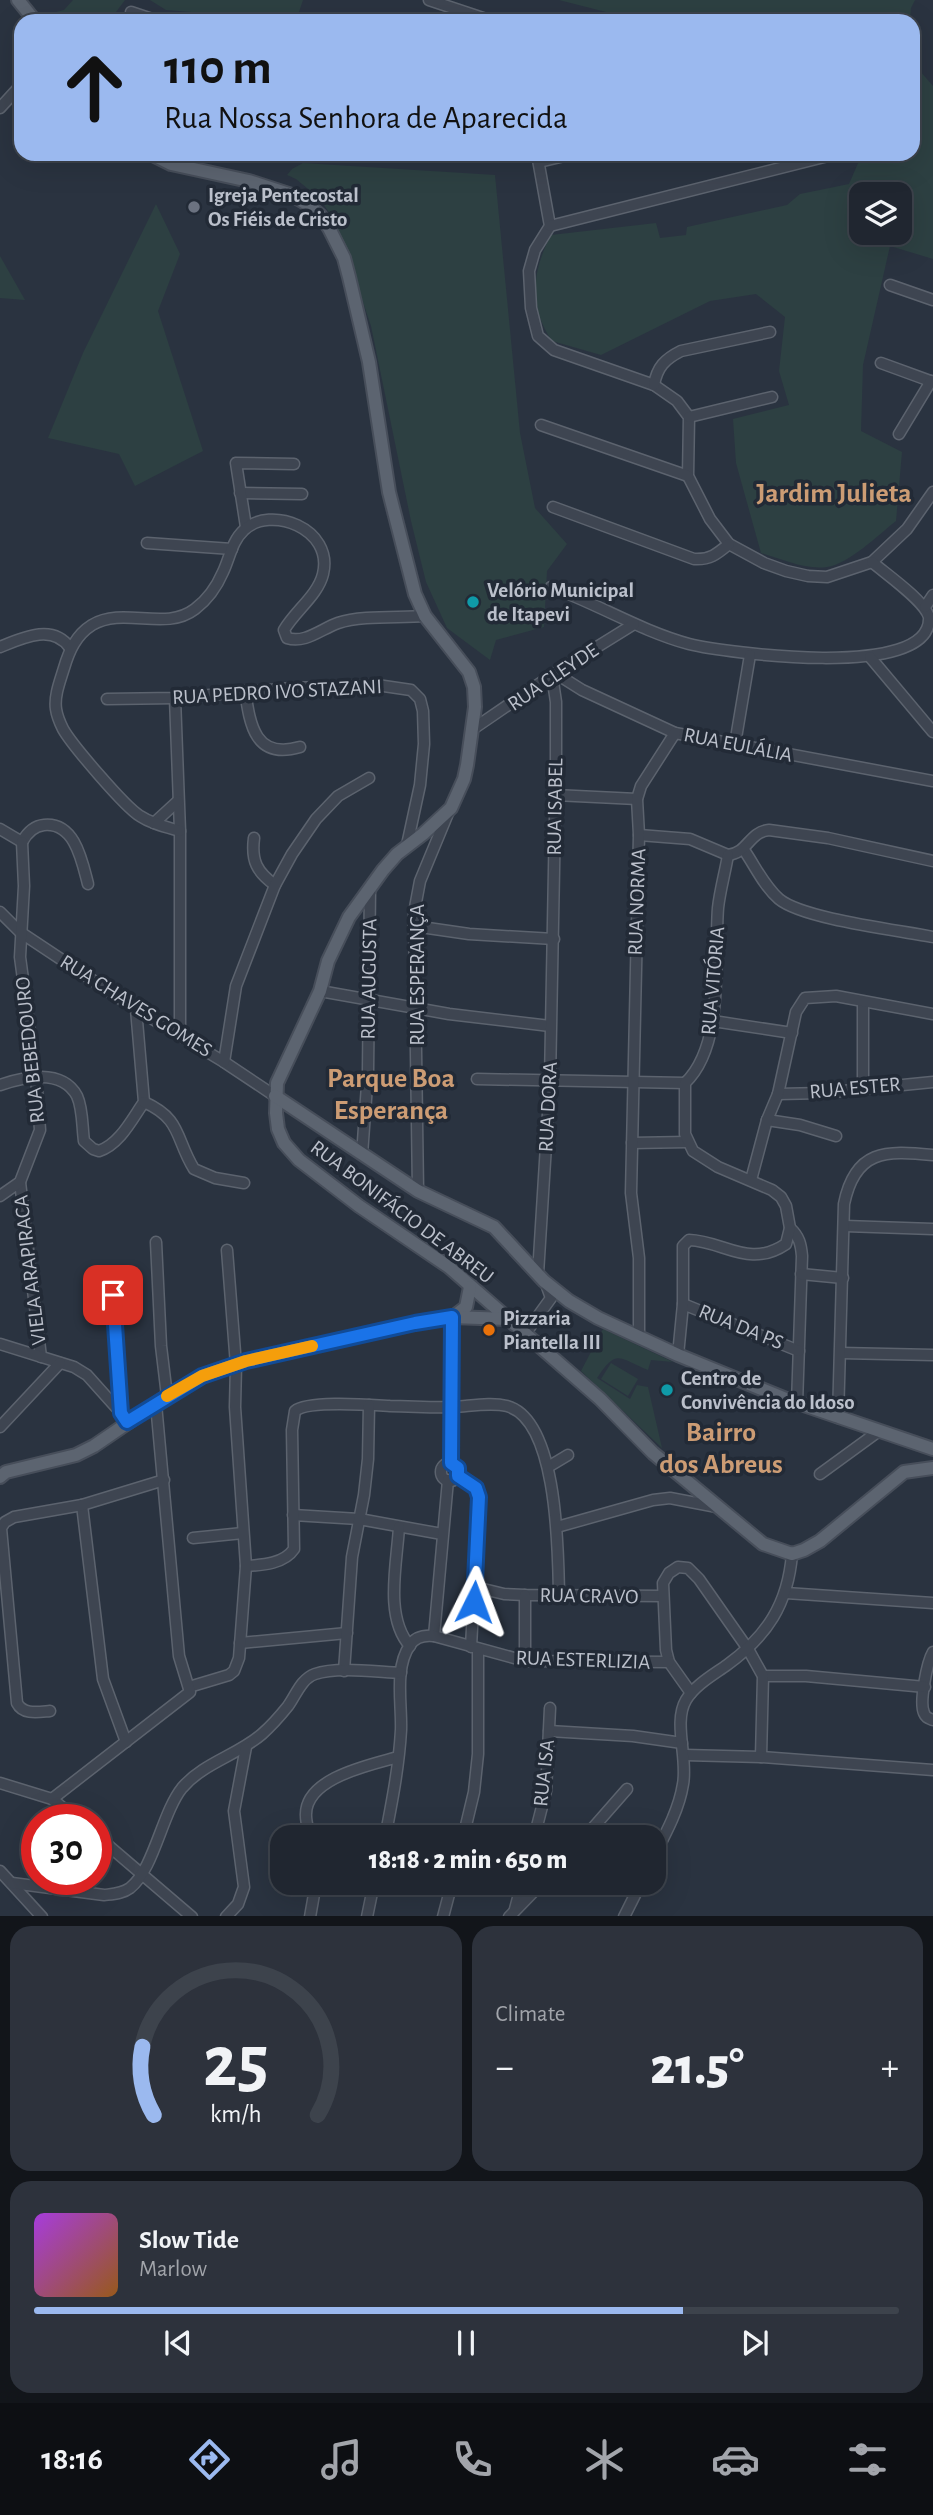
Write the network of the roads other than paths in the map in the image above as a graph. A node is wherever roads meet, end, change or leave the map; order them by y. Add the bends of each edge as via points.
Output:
1 (18, 0) edge
2 (429, 0) edge
3 (131, 12) dead end
4 (29, 14) edge
5 (137, 14) edge
6 (471, 14) edge
7 (14, 93) edge
8 (0, 108) edge
9 (168, 161) edge
10 (539, 161) edge
11 (808, 161) edge
12 (550, 226) junction
13 (890, 285) dead end
14 (933, 300) edge
15 (770, 332) dead end
16 (881, 363) dead end
17 (932, 382) edge
18 (654, 384) junction
19 (772, 397) dead end
20 (689, 417) junction
21 (541, 425) dead end
22 (899, 434) dead end
23 (294, 464) dead end
24 (688, 476) junction
25 (933, 492) edge
26 (240, 493) junction
27 (302, 494) dead end
28 (554, 507) dead end
29 (246, 527) junction
30 (147, 543) dead end
31 (729, 544) junction
32 (232, 549) junction
33 (872, 562) junction
34 (551, 587) dead end
35 (933, 595) edge
36 (925, 607) junction
37 (425, 616) junction
38 (634, 624) junction
39 (0, 647) edge
40 (70, 648) junction
41 (750, 655) junction
42 (870, 657) junction
43 (554, 674) junction
44 (245, 691) junction
45 (175, 698) junction
46 (107, 699) dead end
47 (473, 729) junction
48 (933, 732) edge
49 (675, 733) junction
50 (735, 744) junction
51 (300, 747) dead end
52 (369, 778) dead end
53 (933, 781) edge
54 (555, 795) junction
55 (637, 799) junction
56 (178, 801) junction
57 (451, 808) junction
58 (154, 823) junction
59 (0, 829) edge
60 (180, 831) junction
61 (639, 835) junction
62 (254, 838) dead end
63 (22, 842) junction
64 (407, 845) junction
65 (744, 850) junction
66 (728, 855) junction
67 (933, 861) edge
68 (88, 884) dead end
69 (275, 886) junction
70 (370, 887) junction
71 (0, 912) edge
72 (414, 926) junction
73 (20, 932) junction
74 (933, 937) edge
75 (554, 939) junction
76 (320, 991) junction
77 (369, 1001) junction
78 (863, 1002) junction
79 (136, 1009) junction
80 (416, 1009) junction
81 (933, 1014) edge
82 (713, 1021) junction
83 (550, 1026) junction
84 (792, 1033) junction
85 (180, 1035) junction
86 (224, 1062) junction
87 (36, 1076) junction
88 (477, 1079) dead end
89 (550, 1081) junction
90 (634, 1081) junction
91 (933, 1082) edge
92 (685, 1083) junction
93 (0, 1085) edge
94 (863, 1088) junction
95 (778, 1094) junction
96 (275, 1096) junction
97 (144, 1102) junction
98 (767, 1120) junction
99 (836, 1136) dead end
100 (687, 1142) junction
101 (632, 1143) junction
102 (362, 1155) junction
103 (933, 1155) edge
104 (751, 1180) junction
105 (20, 1182) junction
106 (244, 1184) dead end
107 (418, 1191) junction
108 (0, 1195) edge
109 (845, 1226) junction
110 (790, 1228) junction
111 (933, 1229) edge
112 (156, 1242) dead end
113 (227, 1250) dead end
114 (802, 1274) junction
115 (541, 1278) junction
116 (844, 1278) junction
117 (470, 1287) junction
118 (113, 1295) dead end
119 (551, 1298) junction
120 (569, 1301) junction
121 (683, 1304) junction
122 (452, 1317) junction
123 (508, 1319) junction
124 (525, 1334) junction
125 (639, 1337) junction
126 (0, 1344) edge
127 (799, 1351) junction
128 (841, 1353) junction
129 (678, 1355) junction
130 (933, 1356) edge
131 (41, 1357) junction
132 (60, 1363) junction
133 (236, 1365) junction
134 (167, 1396) junction
135 (156, 1404) junction
136 (797, 1404) junction
137 (369, 1405) junction
138 (452, 1407) junction
139 (124, 1418) junction
140 (838, 1418) junction
141 (0, 1427) edge
142 (879, 1431) junction
143 (929, 1448) edge
144 (568, 1455) dead end
145 (548, 1467) junction
146 (933, 1468) edge
147 (904, 1472) junction
148 (820, 1474) dead end
149 (0, 1477) edge
150 (453, 1478) junction
151 (163, 1480) junction
152 (82, 1505) junction
153 (718, 1507) junction
154 (293, 1516) junction
155 (359, 1519) junction
156 (399, 1527) junction
157 (557, 1527) junction
158 (243, 1533) junction
159 (442, 1534) junction
160 (0, 1535) edge
161 (193, 1538) dead end
162 (792, 1554) junction
163 (246, 1566) junction
164 (475, 1587) junction
165 (786, 1593) junction
166 (559, 1594) junction
167 (525, 1595) junction
168 (663, 1596) junction
169 (933, 1604) edge
170 (347, 1633) junction
171 (434, 1636) junction
172 (240, 1643) junction
173 (410, 1646) junction
174 (475, 1648) junction
175 (748, 1649) junction
176 (933, 1652) edge
177 (525, 1661) junction
178 (669, 1662) junction
179 (344, 1671) junction
180 (401, 1673) junction
181 (763, 1676) junction
182 (925, 1687) junction
183 (189, 1690) junction
184 (691, 1693) junction
185 (550, 1708) dead end
186 (50, 1711) dead end
187 (933, 1720) edge
188 (549, 1731) junction
189 (126, 1742) junction
190 (682, 1743) junction
191 (246, 1747) junction
192 (685, 1755) junction
193 (761, 1757) junction
194 (397, 1758) junction
195 (933, 1770) edge
196 (0, 1783) edge
197 (628, 1789) dead end
198 (52, 1798) junction
199 (59, 1804) edge
200 (308, 1825) edge
201 (387, 1825) edge
202 (466, 1825) edge
203 (537, 1825) edge
204 (596, 1825) edge
205 (666, 1829) edge
206 (112, 1848) edge
207 (0, 1871) edge
208 (142, 1873) junction
209 (12, 1883) junction
210 (314, 1895) edge
211 (371, 1895) edge
212 (449, 1895) edge
213 (519, 1895) edge
214 (531, 1895) edge
215 (635, 1895) edge
216 (513, 1915) edge
217 (42, 1916) edge
218 (192, 1916) edge
219 (226, 1916) edge
220 (310, 1916) edge
221 (367, 1916) edge
222 (443, 1916) edge
223 (624, 1916) edge

1 - 4 main road
2 - 6 street
3 - 5 street
7 - 8 street
9 - 37 main road, RUA BONIFÁCIO DE ABREU via 292,195 320,215 336,240 369,362 396,520
10 - 12 street
11 - 12 street
12 - 18 street via 529,271 538,336 567,356
13 - 14 street
15 - 18 street via 681,351 662,364
16 - 17 street
17 - 22 street
18 - 20 street
19 - 20 street
20 - 24 street
21 - 24 street
23 - 26 street via 238,462
24 - 31 street
25 - 33 street via 907,529
26 - 27 street
26 - 29 street
28 - 31 street via 694,559 716,556
29 - 32 street
29 - 37 street via 273,521 295,524 313,534 323,553 323,576 288,623 284,630 287,638 299,640 355,620
30 - 32 street
31 - 33 street via 764,563 808,576 827,576
32 - 40 street via 214,588 184,616 105,619 86,630
33 - 36 street
34 - 38 street
35 - 36 street
36 - 42 street via 929,631 922,640
37 - 47 main road, RUA BONIFÁCIO DE ABREU via 470,672 475,697
38 - 41 street via 692,645
38 - 43 street, RUA CLEYDE
39 - 40 street via 43,633 62,639
40 - 58 street via 56,702 59,720 130,808
41 - 42 street
41 - 50 street
42 - 48 street
43 - 47 street, RUA CLEYDE
43 - 49 street, RUA EULÁLIA
43 - 54 street, RUA ISABEL
44 - 45 street, RUA PEDRO IVO STAZANI
44 - 51 street via 257,739 274,749
44 - 64 street, RUA PEDRO IVO STAZANI via 377,685 411,690 423,711 424,744
45 - 46 street, RUA PEDRO IVO STAZANI
45 - 56 street
47 - 57 main road, RUA BONIFÁCIO DE ABREU via 464,779
49 - 50 street, RUA EULÁLIA
49 - 55 street, RUA NORMA via 646,775
50 - 53 street, RUA EULÁLIA
52 - 69 street via 338,796 322,812
54 - 55 street
54 - 75 street, RUA ISABEL
55 - 61 street, RUA NORMA
56 - 58 street
56 - 60 street
57 - 64 main road, RUA BONIFÁCIO DE ABREU
57 - 72 street, RUA ESPERANÇA via 420,881
58 - 60 street
59 - 63 street
60 - 85 street
61 - 66 street via 690,839
61 - 90 street, RUA NORMA
62 - 69 street via 253,860
63 - 68 street via 37,826 65,830 80,854
63 - 73 street, RUA BEBEDOURO
64 - 70 main road, RUA BONIFÁCIO DE ABREU
65 - 66 street
65 - 67 street via 760,831 782,830
65 - 74 street via 768,887 789,906
66 - 82 street, RUA VITÓRIA via 718,907
69 - 86 street via 236,986
70 - 76 main road, RUA BONIFÁCIO DE ABREU via 339,935
70 - 77 street, RUA AUGUSTA
71 - 73 street, RUA CHAVES GOMES
72 - 75 street
72 - 80 street, RUA ESPERANÇA
73 - 79 street, RUA CHAVES GOMES
73 - 87 street, RUA BEBEDOURO
75 - 83 street, RUA DORA
76 - 77 street
76 - 96 main road, RUA BONIFÁCIO DE ABREU
77 - 80 street
77 - 102 street, RUA AUGUSTA
78 - 81 street
78 - 84 street via 824,995 805,998 796,1012
78 - 94 street
79 - 85 street, RUA CHAVES GOMES
79 - 97 street
80 - 83 street
80 - 107 street, RUA ESPERANÇA
82 - 84 street
82 - 92 street, RUA VITÓRIA via 701,1065
83 - 89 street, RUA DORA
84 - 95 street
85 - 86 street, RUA CHAVES GOMES
86 - 96 street, RUA CHAVES GOMES
87 - 93 street
87 - 97 street via 72,1090 79,1103 84,1141 99,1151 116,1141
87 - 105 street, RUA BEBEDOURO via 40,1130
88 - 89 street
89 - 90 street
89 - 115 street, RUA DORA
90 - 92 street
90 - 101 street, RUA NORMA
91 - 94 street, RUA ESTER
92 - 100 street
94 - 95 street, RUA ESTER
95 - 98 street
96 - 102 main road
96 - 117 main road, RUA BONIFÁCIO DE ABREU via 278,1129 299,1160 449,1267
97 - 106 street via 170,1118 194,1169
98 - 99 street
98 - 104 street
100 - 101 street
100 - 104 street via 718,1167
101 - 125 street
102 - 107 main road
103 - 109 street via 901,1153 867,1160 857,1168 844,1204
104 - 110 street via 781,1197
105 - 108 street
105 - 131 street, VIELA ARAPIRACA
107 - 115 main road via 494,1227
109 - 111 street
109 - 116 street
110 - 114 street via 801,1244
110 - 121 street via 786,1244 758,1254 689,1240 684,1246
112 - 134 street
113 - 133 street
114 - 116 street
114 - 127 street
115 - 119 street
115 - 120 main road
116 - 128 street
117 - 122 main road via 466,1307
117 - 123 main road, RUA BONIFÁCIO DE ABREU
118 - 139 street
119 - 120 street
119 - 124 street
120 - 125 main road
121 - 127 street, RUA DA PS
121 - 129 street
122 - 123 main road
122 - 133 main road
122 - 138 street
123 - 124 main road, RUA BONIFÁCIO DE ABREU
124 - 153 main road, RUA BONIFÁCIO DE ABREU
125 - 129 main road
126 - 131 street
127 - 136 street
128 - 130 street
128 - 140 street
129 - 136 main road
131 - 132 street
132 - 139 street via 87,1375
132 - 141 street
133 - 134 main road via 202,1376
133 - 158 street
134 - 135 main road
135 - 139 main road
135 - 151 street
136 - 140 main road
137 - 138 street
137 - 154 street via 300,1406 295,1410
137 - 155 street via 368,1459
138 - 145 street via 498,1404 518,1411 540,1443
138 - 150 street via 451,1463 442,1469 443,1477
139 - 149 main road via 94,1447
140 - 142 main road
142 - 143 main road
142 - 148 street
143 - 147 main road via 923,1460
144 - 145 street
145 - 157 street
146 - 147 main road
147 - 162 main road via 820,1541
150 - 159 street
150 - 164 street via 476,1488 479,1497
151 - 152 street
151 - 183 street via 179,1656
152 - 160 street via 14,1517 5,1522
152 - 189 street via 103,1679
153 - 157 street via 670,1498
153 - 162 main road, RUA BONIFÁCIO DE ABREU via 763,1544
154 - 155 street
154 - 163 street via 294,1549 289,1556
155 - 156 street
155 - 170 street
156 - 159 street
156 - 173 street via 394,1614 398,1630
157 - 166 street
158 - 161 street
158 - 163 street
159 - 171 street
160 - 186 street via 17,1703 27,1712
162 - 165 street
163 - 172 street
164 - 167 street, RUA CRAVO
164 - 174 street
165 - 169 street
165 - 175 street
166 - 167 street, RUA CRAVO
166 - 168 street, RUA CRAVO
167 - 177 street
168 - 175 street via 666,1577 674,1569 688,1568
168 - 178 street
170 - 172 street
170 - 179 street
171 - 173 street via 424,1635
171 - 174 street, RUA ESTERLIZIA
172 - 183 street via 234,1671
173 - 180 street
174 - 177 street, RUA ESTERLIZIA
174 - 202 street via 478,1754
175 - 181 street
175 - 184 street
176 - 182 street
177 - 178 street, RUA ESTERLIZIA
178 - 184 street, RUA ESTERLIZIA
179 - 180 street
179 - 191 street via 307,1678 277,1718
180 - 194 street
181 - 182 street
181 - 193 street
182 - 187 street via 923,1712
183 - 189 street
184 - 190 street via 682,1712
185 - 188 street, RUA ISA
188 - 190 street
188 - 203 street, RUA ISA via 546,1791
189 - 198 street
190 - 192 street
191 - 208 street via 182,1789
191 - 219 street via 234,1811 244,1887 238,1904
192 - 193 street
192 - 205 street via 683,1785
193 - 195 street
194 - 200 street via 323,1785 308,1806
194 - 201 street
196 - 198 street
197 - 204 street
198 - 199 street
206 - 208 street
207 - 209 street
208 - 209 street via 131,1888 118,1894
208 - 218 street
209 - 217 street
210 - 220 street
211 - 221 street
212 - 222 street
213 - 216 street
214 - 216 street
215 - 223 street

